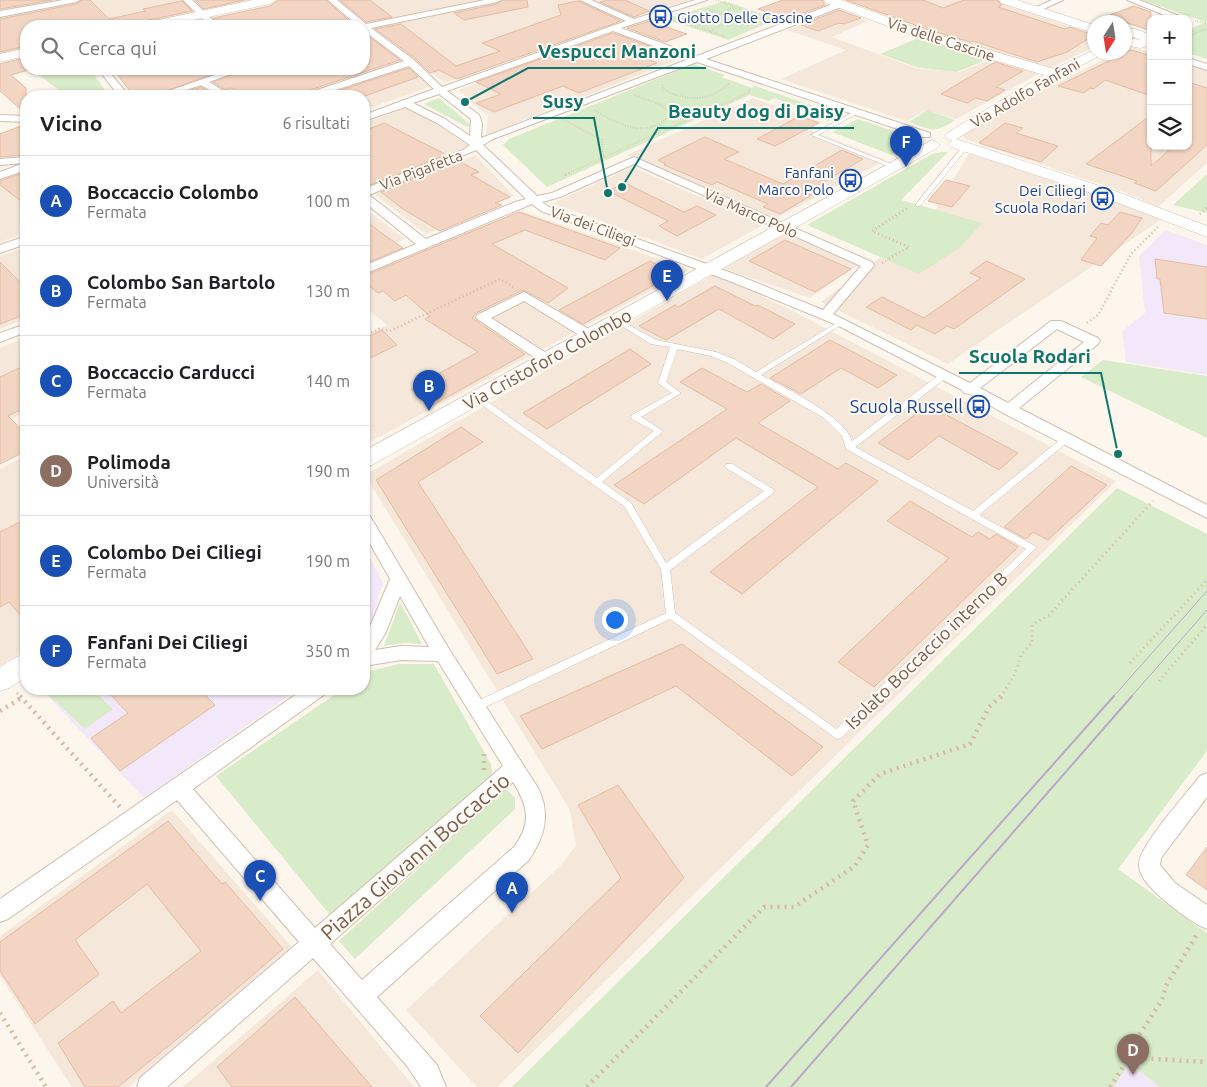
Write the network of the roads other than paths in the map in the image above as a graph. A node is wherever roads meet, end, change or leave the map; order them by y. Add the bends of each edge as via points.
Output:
1 (76, 0) edge
2 (187, 0) edge
3 (270, 0) edge
4 (332, 0) edge
5 (497, 0) edge
6 (530, 0) edge
7 (535, 0) edge
8 (584, 0) edge
9 (704, 0) edge
10 (1006, 0) edge
11 (1060, 0) edge
12 (1131, 0) edge
13 (835, 2) edge
14 (1034, 10) junction
15 (0, 14) edge
16 (203, 15) junction
17 (1172, 15) edge
18 (178, 20) edge
19 (209, 20) edge
20 (355, 20) edge
21 (632, 22) junction
22 (370, 26) edge
23 (1087, 27) edge
24 (613, 28) junction
25 (370, 32) edge
26 (1132, 40) edge
27 (1147, 40) edge
28 (20, 53) edge
29 (0, 58) edge
30 (1087, 58) edge
31 (696, 59) junction
32 (411, 62) junction
33 (1192, 62) edge
34 (1207, 68) edge
35 (1054, 74) junction
36 (107, 75) edge
37 (221, 75) edge
38 (202, 82) junction
39 (119, 90) edge
40 (177, 90) edge
41 (216, 90) edge
42 (326, 90) edge
43 (440, 90) junction
44 (405, 103) junction
45 (857, 112) junction
46 (370, 116) edge
47 (0, 118) edge
48 (20, 119) edge
49 (477, 126) junction
50 (453, 129) junction
51 (509, 130) junction
52 (929, 140) junction
53 (957, 142) junction
54 (478, 146) junction
55 (20, 160) edge
56 (0, 162) edge
57 (892, 166) junction
58 (20, 168) edge
59 (0, 176) edge
60 (370, 191) edge
61 (534, 200) junction
62 (370, 202) edge
63 (918, 204) road end
64 (782, 227) junction
65 (1207, 232) edge
66 (20, 242) edge
67 (424, 244) junction
68 (0, 249) edge
69 (868, 265) joint
70 (370, 267) edge
71 (709, 269) junction
72 (825, 315) junction
73 (616, 320) junction
74 (842, 322) junction
75 (20, 330) edge
76 (589, 335) junction
77 (0, 338) edge
78 (674, 346) junction
79 (546, 359) junction
80 (756, 375) junction
81 (943, 376) junction
82 (969, 390) junction
83 (476, 398) junction
84 (1008, 410) junction
85 (1066, 440) junction
86 (849, 447) junction
87 (370, 457) edge
88 (730, 466) dead end
89 (598, 482) junction
90 (1207, 512) edge
91 (974, 515) junction
92 (370, 531) edge
93 (1032, 548) joint
94 (665, 569) junction
95 (398, 580) junction
96 (671, 615) junction
97 (370, 643) edge
98 (443, 654) junction
99 (370, 658) edge
100 (20, 668) edge
101 (2, 679) edge
102 (310, 695) edge
103 (475, 707) junction
104 (514, 769) junction
105 (1207, 782) edge
106 (179, 788) junction
107 (0, 912) edge
108 (1205, 917) edge
109 (315, 943) junction
110 (361, 996) junction
111 (149, 1087) edge
112 (434, 1087) edge

1 - 15 street
2 - 16 street
3 - 16 street
4 - 20 street
5 - 22 street
6 - 7 street
8 - 21 street
9 - 21 street
10 - 14 street
11 - 14 street
12 - 17 street
13 - 31 street, Via Pigafetta
13 - 35 street, Via delle Cascine via 921,34
14 - 23 street
16 - 18 street
16 - 19 street
21 - 24 street
24 - 31 street
24 - 43 street
25 - 32 street
26 - 27 street
28 - 29 street
30 - 35 street, Via Adolfo Fanfani
31 - 45 street
31 - 51 street, Via Pigafetta
32 - 42 street
32 - 43 street
33 - 34 street
35 - 53 street, Via Adolfo Fanfani
36 - 39 street
37 - 38 street
38 - 40 street
38 - 41 street
43 - 44 street
43 - 49 street via 476,117
44 - 46 street
44 - 50 street
45 - 52 street
45 - 57 lane via 814,134
47 - 48 street
49 - 50 street
49 - 51 street via 495,131
49 - 54 street via 474,137
50 - 54 street
51 - 54 street, Via Pigafetta via 490,143
52 - 53 street, Via Adolfo Fanfani via 947,147
52 - 57 street, Via Adolfo Fanfani
53 - 63 lane
53 - 65 street via 1109,194
54 - 60 street, Via Pigafetta
54 - 61 street
55 - 56 street
57 - 64 street, Via Adolfo Fanfani
58 - 59 street
61 - 64 street, Via Marco Polo via 559,194 634,160
61 - 67 street, Via dei Ciliegi
61 - 71 street, Via dei Ciliegi via 550,211
62 - 67 street
64 - 69 street, Via Marco Polo
64 - 71 street, Via Cristoforo Colombo
66 - 68 street
67 - 70 street, Via dei Ciliegi
69 - 72 street
71 - 72 street, Via dei Ciliegi
71 - 73 street, Via Cristoforo Colombo
72 - 74 street, Via dei Ciliegi
73 - 76 street, Via Cristoforo Colombo
73 - 78 lane via 654,342
74 - 80 lane
74 - 81 street, Via dei Ciliegi
75 - 77 street
76 - 79 street, Via Cristoforo Colombo
76 - 79 street via 524,296 482,318
78 - 80 lane via 722,357
78 - 89 lane via 662,383 677,393 636,417 659,431
79 - 83 street, Via Cristoforo Colombo
80 - 86 lane via 827,416 846,435
81 - 82 street, Via dei Ciliegi
81 - 86 lane
82 - 84 street, Via dei Ciliegi
82 - 84 street via 1056,324 1093,341
83 - 87 street, Via Cristoforo Colombo
83 - 89 lane
84 - 85 street, Via dei Ciliegi
85 - 90 street, Via dei Ciliegi
85 - 91 lane
86 - 91 lane
88 - 94 lane via 770,491
89 - 94 lane via 628,505
91 - 93 lane
92 - 95 street, Piazza Giovanni Boccaccio
93 - 96 lane, Isolato Boccaccio interno B via 837,735
94 - 96 lane
95 - 97 street
95 - 98 street, Piazza Giovanni Boccaccio
96 - 103 lane
98 - 99 street
98 - 103 street, Piazza Giovanni Boccaccio
100 - 101 street
102 - 106 street
103 - 104 street, Piazza Giovanni Boccaccio
104 - 109 street, Piazza Giovanni Boccaccio
104 - 110 street, Piazza Giovanni Boccaccio via 535,804 537,814 527,847
105 - 108 street via 1154,851 1150,862 1150,869 1161,882
106 - 107 street
106 - 109 street, Piazza Giovanni Boccaccio
109 - 110 street, Piazza Giovanni Boccaccio
109 - 111 street
110 - 112 street, Piazza Giovanni Boccaccio via 428,1074

